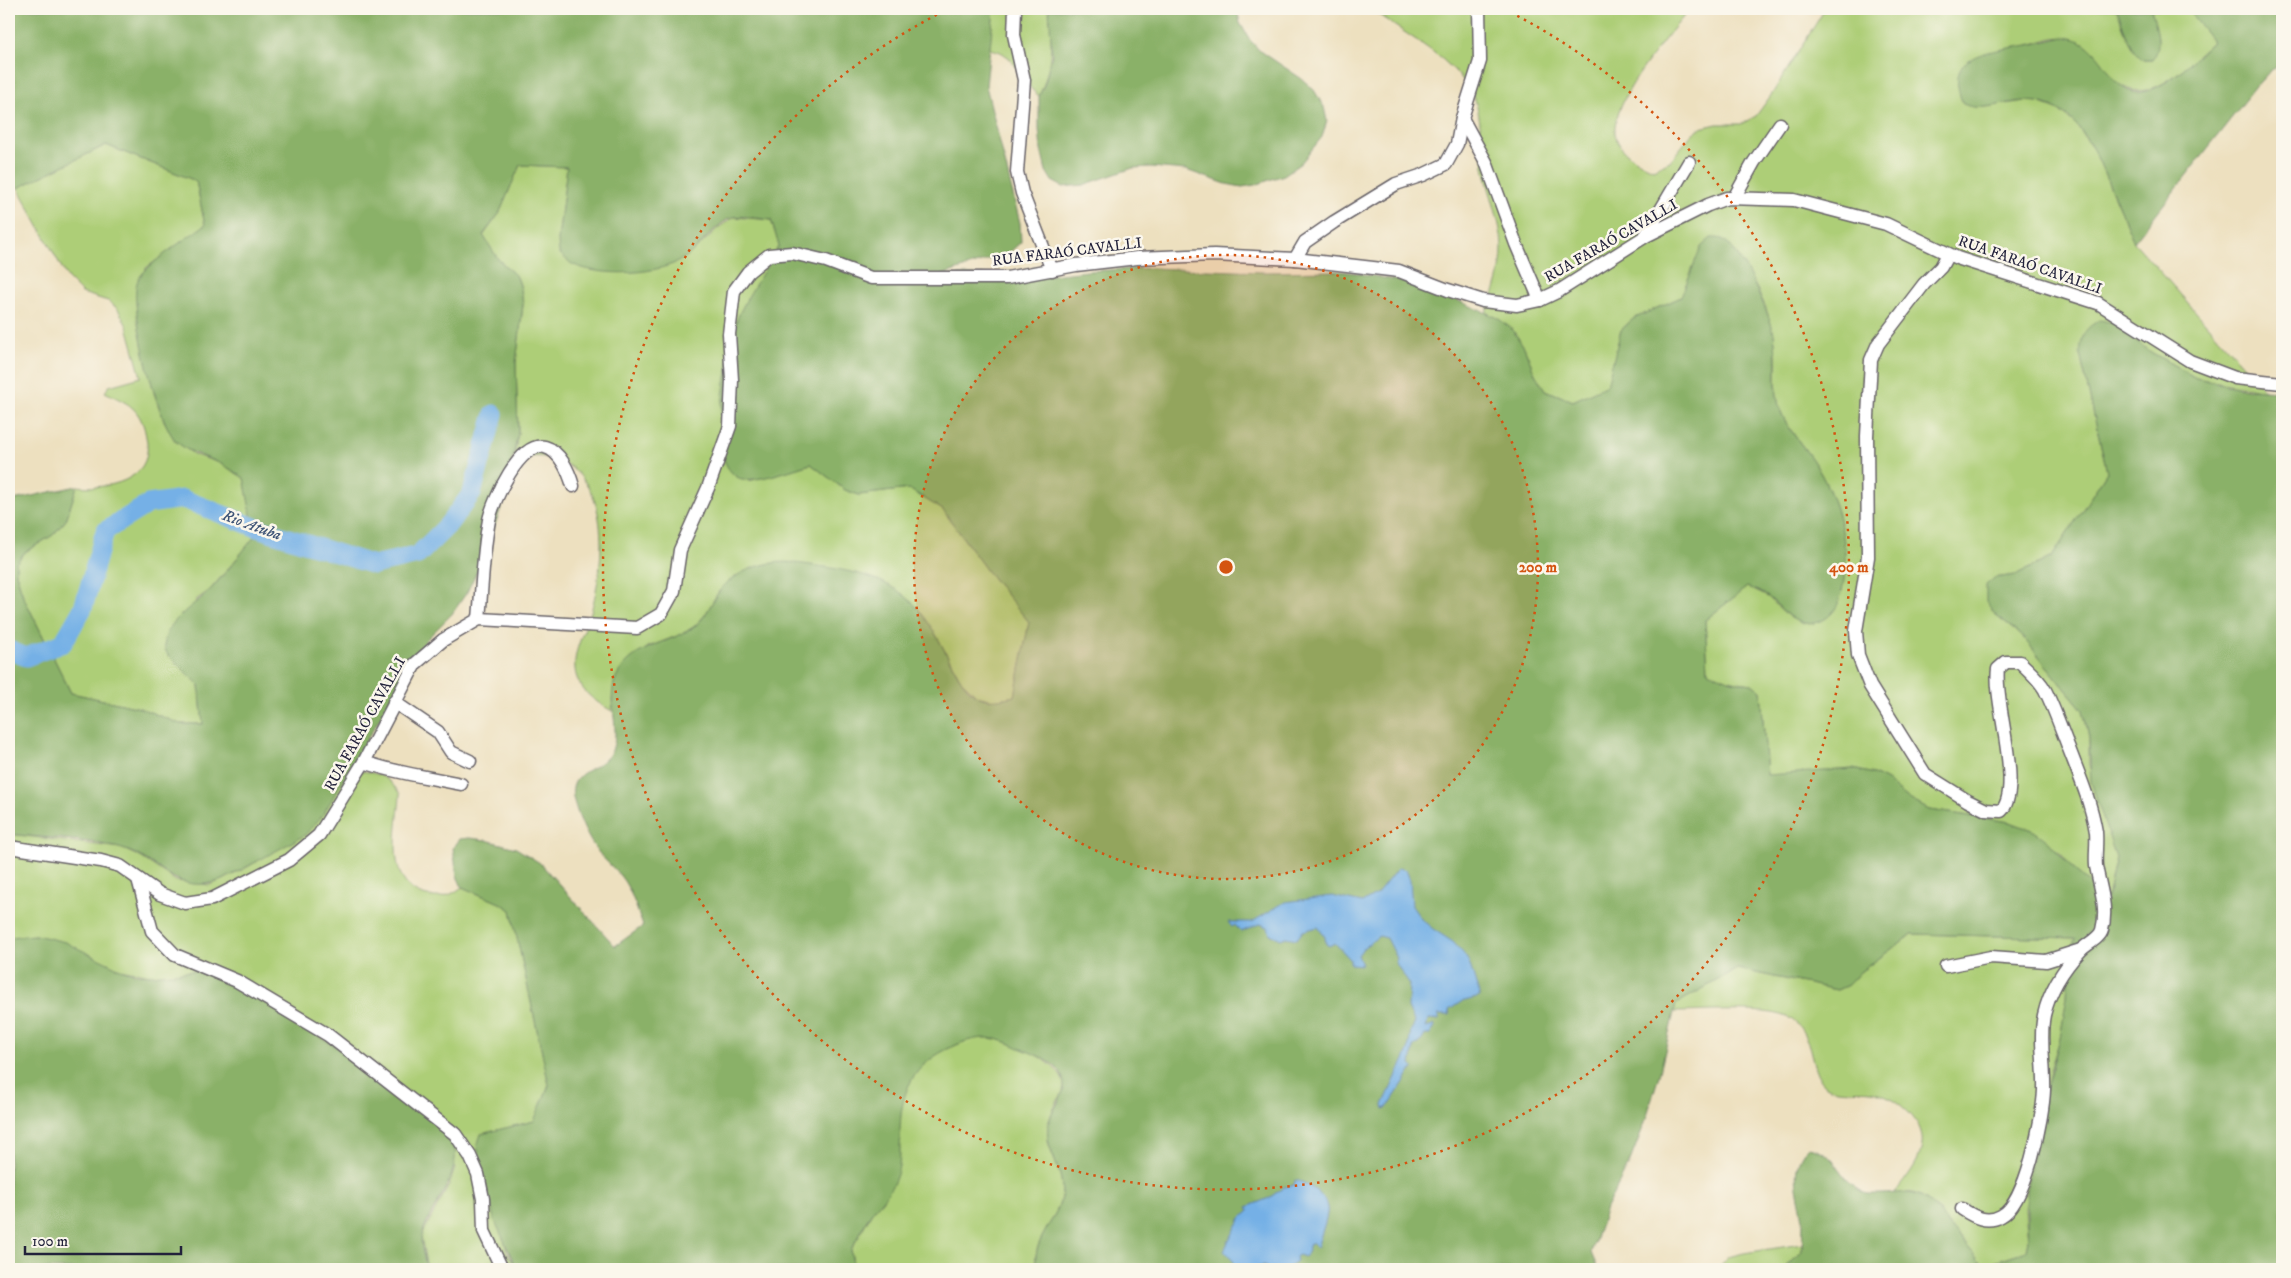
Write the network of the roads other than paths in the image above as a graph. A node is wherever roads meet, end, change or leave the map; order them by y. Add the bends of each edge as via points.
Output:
1 (1015, 9) edge
2 (1479, 11) edge
3 (1462, 118) junction
4 (1780, 124) dead end
5 (1689, 162) dead end
6 (1734, 198) junction
7 (1646, 236) junction
8 (1948, 254) junction
9 (1295, 259) junction
10 (1052, 270) junction
11 (1540, 300) junction
12 (2282, 383) edge
13 (573, 486) dead end
14 (479, 619) junction
15 (394, 702) junction
16 (364, 762) junction
17 (470, 762) dead end
18 (461, 784) dead end
19 (9, 847) edge
20 (138, 879) junction
21 (2082, 950) junction
22 (1946, 966) dead end
23 (1962, 1209) dead end
24 (502, 1269) edge

1 - 10 street via 1014,35 1024,80 1017,172
2 - 3 street via 1480,61
3 - 9 street via 1457,144 1446,164 1396,184 1350,212 1305,242
3 - 11 street via 1486,162
4 - 6 street
5 - 7 street
6 - 7 street, RUA FARAÓ CAVALLI via 1708,205
6 - 8 street, RUA FARAÓ CAVALLI via 1794,200 1886,224
7 - 11 street, RUA FARAÓ CAVALLI
8 - 12 street, RUA FARAÓ CAVALLI via 2098,304 2190,361 2235,378
8 - 21 street via 1942,267 1924,284 1878,344 1871,360 1867,436 1868,557 1856,631 1858,655 1870,686 1925,774 1986,810 2001,811 2008,801 2004,730 1996,679 1998,669 2006,662 2020,662 2034,676 2057,718 2088,799 2096,831 2096,864 2105,910 2102,932
9 - 10 street, RUA FARAÓ CAVALLI via 1214,255 1137,258
9 - 11 street, RUA FARAÓ CAVALLI via 1398,271 1484,301 1517,305
10 - 14 street, RUA FARAÓ CAVALLI via 1007,278 871,278 826,261 792,253 769,255 748,272 734,291 729,334 730,426 708,488 680,550 674,591 662,614 637,628
13 - 14 street via 569,473 550,448 534,448 520,458 503,484 489,519
14 - 15 street, RUA FARAÓ CAVALLI via 443,640 415,664
15 - 16 street, RUA FARAÓ CAVALLI
15 - 17 street via 438,732 451,752
16 - 18 street via 387,770
16 - 20 street, RUA FARAÓ CAVALLI via 319,835 289,860 256,879 212,899 185,903 160,894
19 - 20 street, RUA FARAÓ CAVALLI via 101,860 120,866
20 - 24 street via 152,931 176,955 237,981 328,1035 455,1134 478,1174 484,1231
21 - 22 street via 2046,961 1991,958
21 - 23 street via 2055,982 2044,1016 2041,1122 2033,1158 2019,1193 2002,1216 1988,1220

